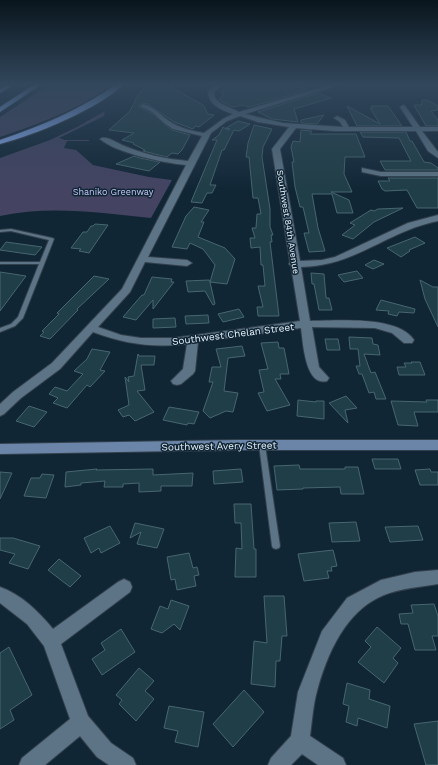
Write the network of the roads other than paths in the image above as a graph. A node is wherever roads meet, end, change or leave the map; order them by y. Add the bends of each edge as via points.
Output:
1 (57, 120) edge
2 (163, 120) edge
3 (227, 120) edge
4 (258, 120) edge
5 (340, 120) edge
6 (412, 120) edge
7 (294, 126) junction
8 (347, 129) junction
9 (418, 129) junction
10 (438, 129) edge
11 (206, 135) junction
12 (103, 139) dead end
13 (0, 142) edge
14 (438, 156) edge
15 (191, 163) junction
16 (365, 170) dead end
17 (438, 174) edge
18 (438, 218) edge
19 (0, 231) edge
20 (142, 259) junction
21 (0, 263) edge
22 (42, 263) junction
23 (186, 263) dead end
24 (294, 264) junction
25 (305, 324) junction
26 (92, 328) junction
27 (0, 330) edge
28 (193, 340) junction
29 (408, 340) dead end
30 (323, 378) dead end
31 (177, 381) dead end
32 (0, 411) edge
33 (262, 445) junction
34 (438, 445) edge
35 (0, 449) edge
36 (276, 546) dead end
37 (438, 577) edge
38 (124, 587) dead end
39 (0, 595) edge
40 (51, 641) junction
41 (81, 722) junction
42 (300, 742) junction
43 (29, 765) edge
44 (126, 765) edge
45 (278, 765) edge
46 (336, 765) edge

1 - 13 highway
2 - 11 street via 183,130
3 - 11 street
4 - 7 street
5 - 8 street
6 - 9 street
7 - 8 street
7 - 24 street, Southwest 84th Avenue via 276,149
8 - 9 street
9 - 10 street
9 - 14 street
11 - 15 street
12 - 15 street via 142,156
15 - 20 street
16 - 17 street via 382,174
18 - 24 street via 422,220 338,259 320,264
19 - 22 lane via 11,230 52,239
20 - 23 street
20 - 26 street via 126,290
21 - 22 lane
22 - 27 lane via 20,318
24 - 25 street, Southwest 84th Avenue
25 - 28 street, Southwest Chelan Street
25 - 29 street, Southwest Chelan Street via 375,326 396,331
25 - 30 street, Southwest 84th Avenue via 313,368
26 - 28 street, Southwest Chelan Street via 118,338 141,342
26 - 32 street via 56,366
28 - 31 street via 189,371
33 - 34 street, Southwest Avery Street
33 - 35 street, Southwest Avery Street
33 - 36 lane
37 - 42 street via 381,588 353,604 328,637 307,692
38 - 40 street
39 - 40 street via 8,598 33,618
40 - 41 street
41 - 43 street
41 - 44 street via 104,750
42 - 45 street
42 - 46 street

